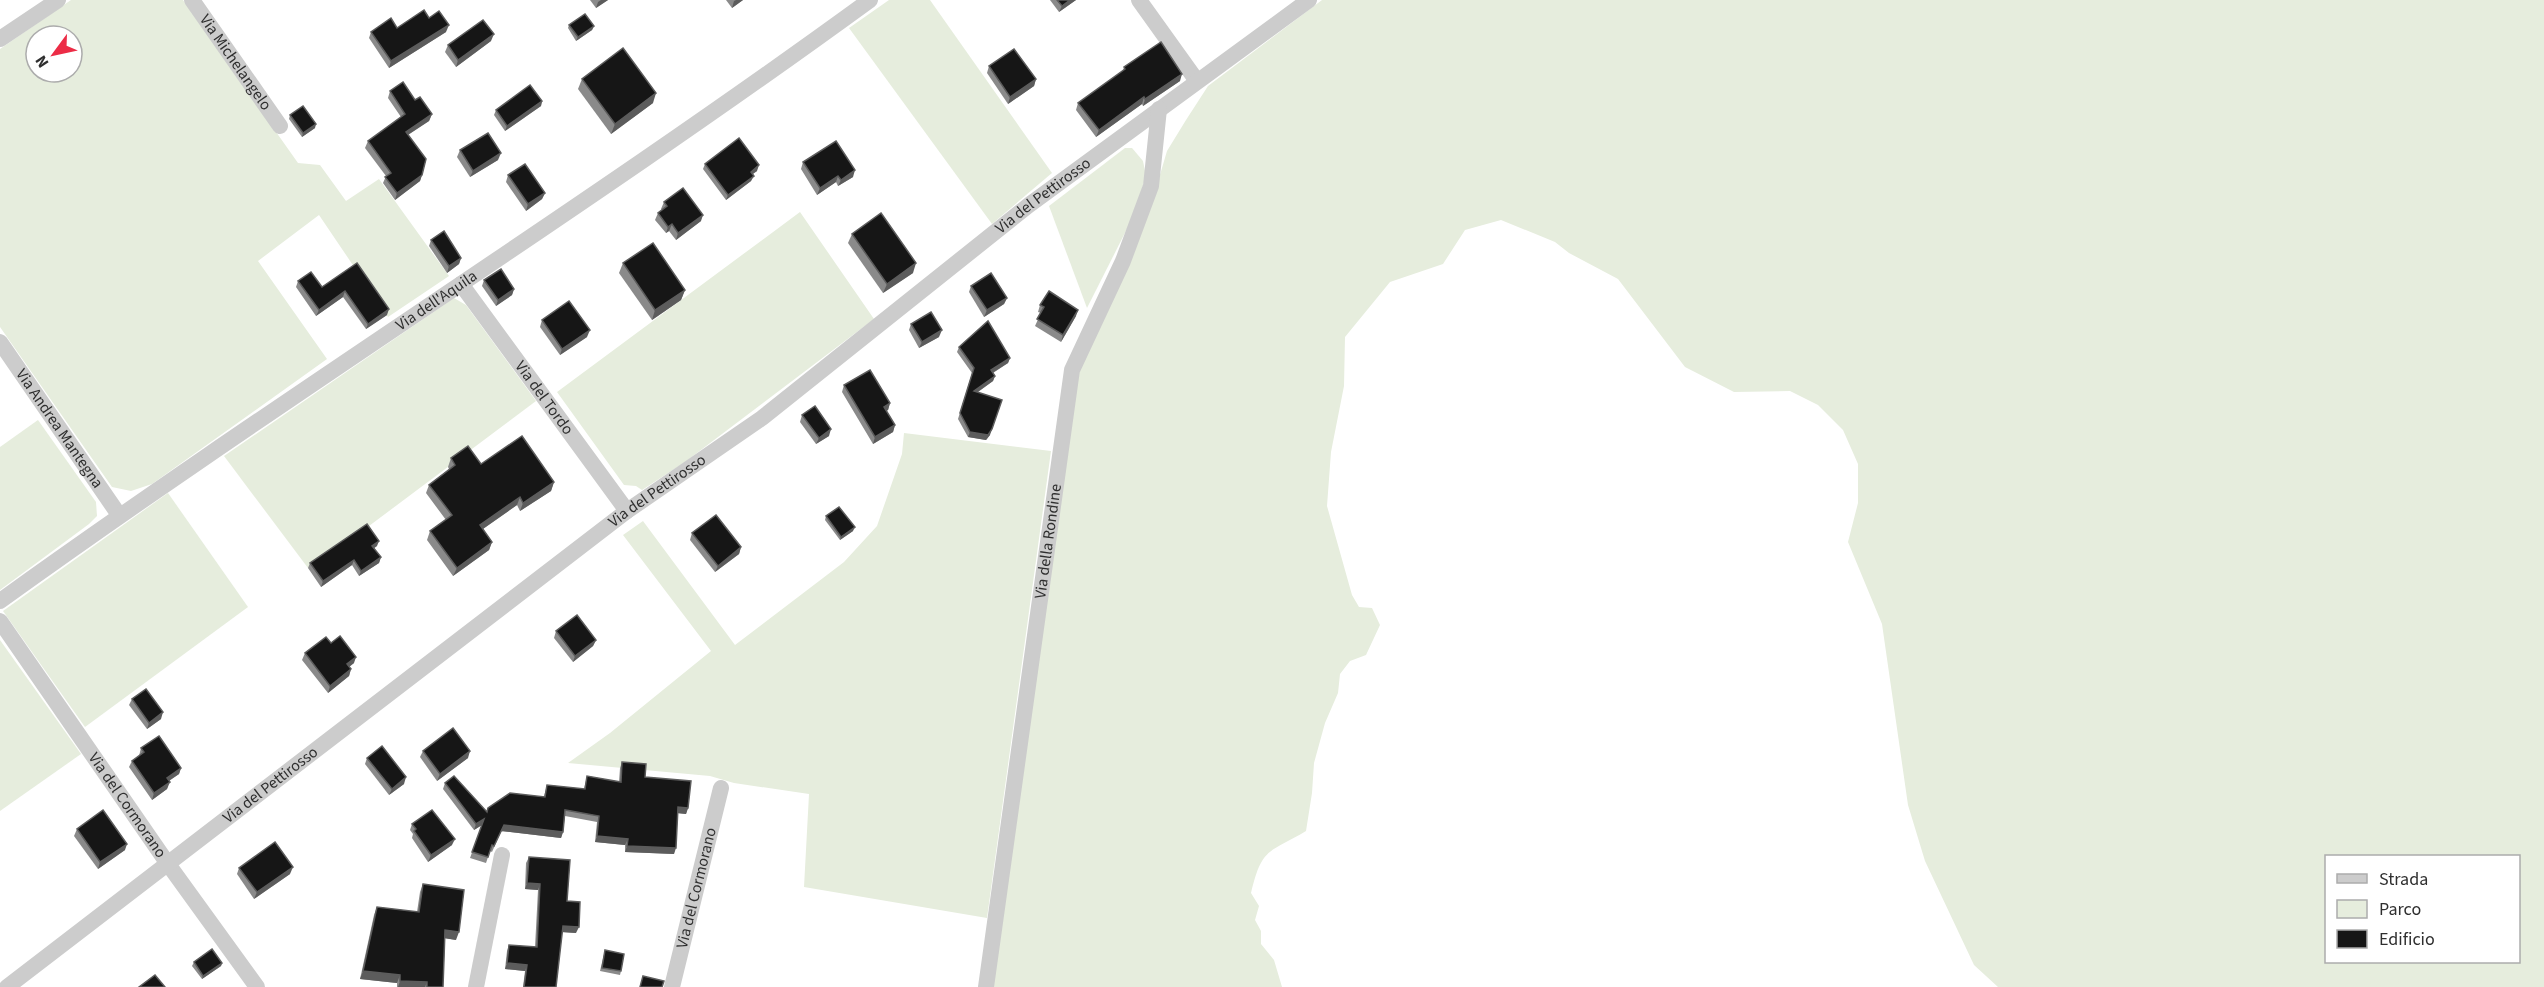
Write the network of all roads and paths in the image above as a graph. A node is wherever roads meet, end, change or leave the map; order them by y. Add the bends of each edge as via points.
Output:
1 (58, 0) edge
2 (192, 0) edge
3 (870, 0) edge
4 (1139, 0) edge
5 (1309, 0) edge
6 (0, 39) edge
7 (1197, 81) junction
8 (1159, 109) junction
9 (280, 126) dead end
10 (461, 284) junction
11 (0, 342) edge
12 (627, 511) junction
13 (119, 515) junction
14 (0, 601) edge
15 (0, 621) edge
16 (721, 788) dead end
17 (502, 855) dead end
18 (168, 864) junction
19 (7, 987) edge
20 (258, 987) edge
21 (476, 987) edge
22 (672, 987) edge
23 (986, 987) edge

1 - 6 street
2 - 9 street, Via Michelangelo
3 - 10 street, Via dell'Aquila via 735,98
4 - 7 street
5 - 7 street, Via del Pettirosso
7 - 8 street, Via del Pettirosso
8 - 12 street, Via del Pettirosso via 1029,205 762,418
8 - 23 street, Via della Rondine via 1151,186 1123,261 1072,370
10 - 12 street, Via del Tordo
10 - 13 street, Via dell'Aquila
11 - 13 street, Via Andrea Mantegna
12 - 18 street, Via del Pettirosso
13 - 14 street, Via dell'Aquila
15 - 18 street, Via del Cormorano
16 - 22 street, Via del Cormorano
17 - 21 street
18 - 19 street, Via del Pettirosso
18 - 20 street, Via del Cormorano

